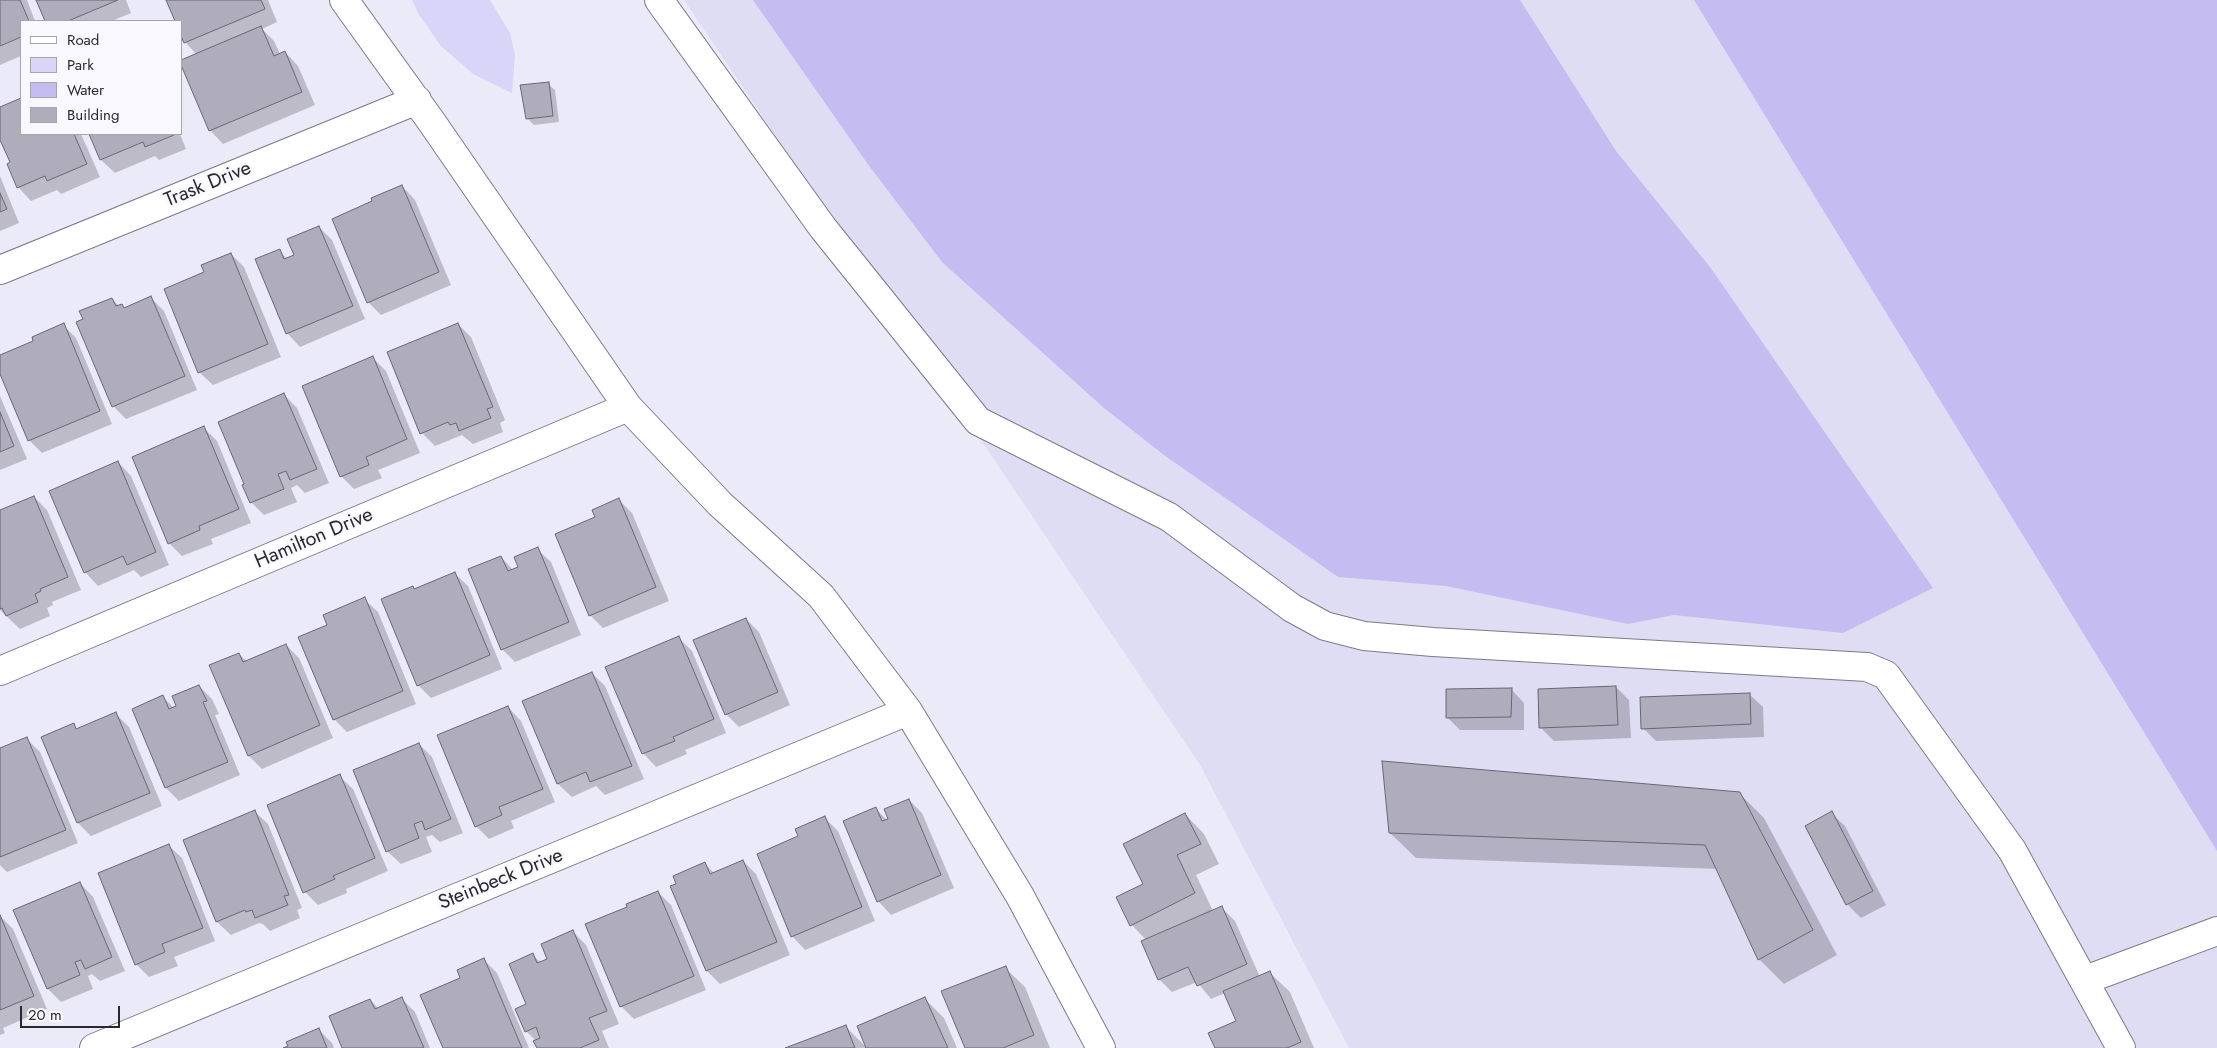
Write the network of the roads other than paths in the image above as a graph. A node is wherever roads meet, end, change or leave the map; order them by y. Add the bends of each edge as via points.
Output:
1 (344, 0) edge
2 (659, 0) edge
3 (417, 100) junction
4 (0, 270) edge
5 (628, 407) junction
6 (0, 670) edge
7 (908, 711) junction
8 (2217, 931) edge
9 (2085, 980) junction
10 (94, 1048) edge
11 (1101, 1048) edge
12 (2121, 1048) edge

1 - 3 street
2 - 9 street via 823,228 978,421 1169,517 1292,608 1325,626 1364,636 1867,667 1886,675 2012,850
3 - 4 street, Trask Drive
3 - 5 street
5 - 6 street, Hamilton Drive
5 - 7 street via 720,504 821,596
7 - 10 street, Steinbeck Drive
7 - 11 street via 1020,896
8 - 9 street
9 - 12 street

